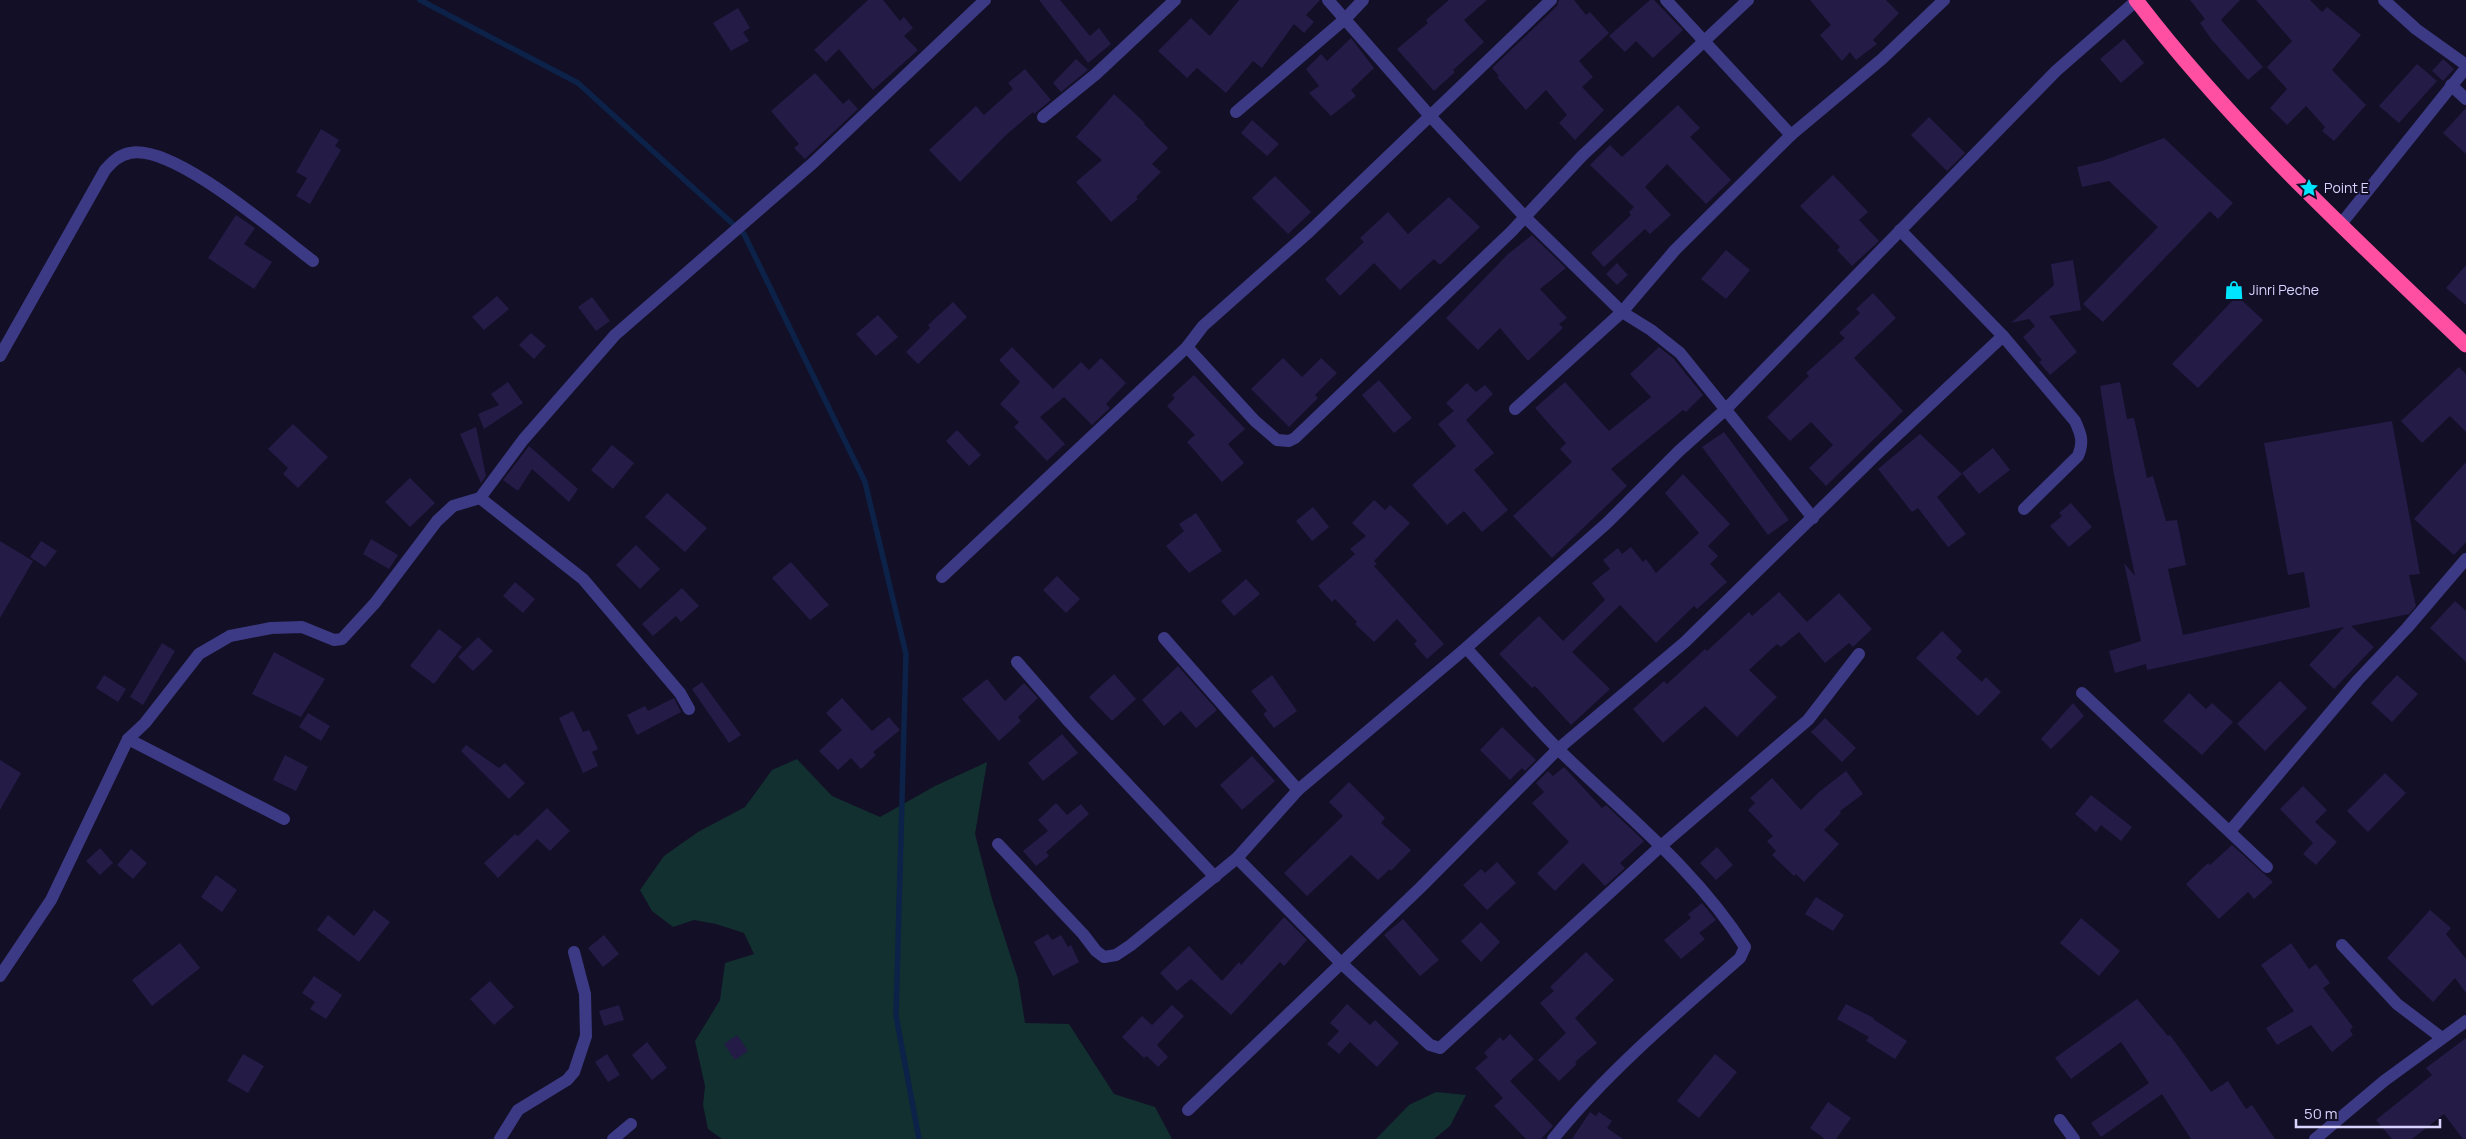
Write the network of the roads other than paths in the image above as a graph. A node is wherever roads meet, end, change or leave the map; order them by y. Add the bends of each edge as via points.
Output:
1 (985, 0) edge
2 (1175, 0) edge
3 (1328, 0) edge
4 (1364, 0) edge
5 (1551, 0) edge
6 (1666, 0) edge
7 (1748, 0) edge
8 (1944, 0) edge
9 (2136, 0) edge
10 (2384, 0) edge
11 (1345, 19) junction
12 (1705, 42) junction
13 (2466, 66) edge
14 (2451, 85) junction
15 (2466, 98) edge
16 (1236, 112) dead end
17 (1430, 116) junction
18 (1043, 117) dead end
19 (1791, 136) junction
20 (1524, 216) junction
21 (2341, 224) junction
22 (1900, 230) junction
23 (313, 261) dead end
24 (1622, 312) junction
25 (2002, 336) junction
26 (2466, 345) edge
27 (1187, 347) junction
28 (0, 356) edge
29 (1515, 410) dead end
30 (1725, 410) junction
31 (480, 498) junction
32 (2024, 509) dead end
33 (1813, 518) junction
34 (2466, 559) edge
35 (942, 577) dead end
36 (1164, 638) dead end
37 (1466, 648) junction
38 (1858, 654) dead end
39 (1017, 662) dead end
40 (2082, 693) dead end
41 (689, 709) dead end
42 (128, 739) junction
43 (1558, 748) junction
44 (1298, 790) junction
45 (284, 819) dead end
46 (2230, 830) junction
47 (998, 844) dead end
48 (1662, 845) junction
49 (1237, 858) junction
50 (2267, 867) dead end
51 (1214, 877) junction
52 (2342, 945) dead end
53 (574, 952) dead end
54 (1340, 962) junction
55 (0, 976) edge
56 (2466, 1021) edge
57 (2442, 1038) junction
58 (1188, 1110) dead end
59 (2060, 1120) dead end
60 (631, 1124) dead end
61 (500, 1139) edge
62 (613, 1139) edge
63 (1554, 1139) edge
64 (2074, 1139) edge
65 (2315, 1139) edge

1 - 31 street via 813,163 615,335 523,440
2 - 18 street via 1096,74
3 - 11 street
4 - 11 street
5 - 17 street
6 - 12 street
7 - 12 street
8 - 19 street via 1882,59
9 - 21 highway via 2184,60 2270,156
9 - 22 street via 2056,71
10 - 13 street via 2416,29
11 - 16 street
11 - 17 street
12 - 19 street
12 - 20 street via 1582,156
13 - 14 street
14 - 15 street
14 - 21 street
17 - 20 street
17 - 27 street via 1310,231 1203,326
19 - 24 street via 1675,250
20 - 24 street
20 - 27 street via 1364,374 1289,441 1277,440 1255,421
21 - 26 highway
22 - 25 street
22 - 30 street
23 - 28 street via 195,173 166,159 131,152 117,158 105,170
24 - 29 street
24 - 30 street via 1680,353
25 - 32 street via 2076,421 2082,436 2078,456
25 - 33 street
27 - 35 street
30 - 33 street
30 - 37 street via 1607,522
31 - 41 street via 582,579 680,693
31 - 42 street via 453,506 437,521 380,597 342,639 334,640 302,627 271,628 230,636 199,654
33 - 43 street via 1685,642
34 - 46 street
36 - 44 street
37 - 43 street
37 - 44 street
38 - 48 street via 1808,720
39 - 51 street
40 - 46 street
42 - 45 street
42 - 55 street via 51,900
43 - 48 street
43 - 54 street via 1420,888
44 - 49 street
46 - 50 street
47 - 51 street via 1104,957 1131,945
48 - 54 street via 1440,1048 1430,1045
48 - 63 street via 1730,922 1746,947 1740,958 1630,1058
49 - 51 street
49 - 54 street
52 - 57 street via 2397,1004
53 - 61 street via 584,994 586,1036 574,1072 567,1080 518,1110
54 - 58 street
56 - 57 street
57 - 65 street
59 - 64 street
60 - 62 street

